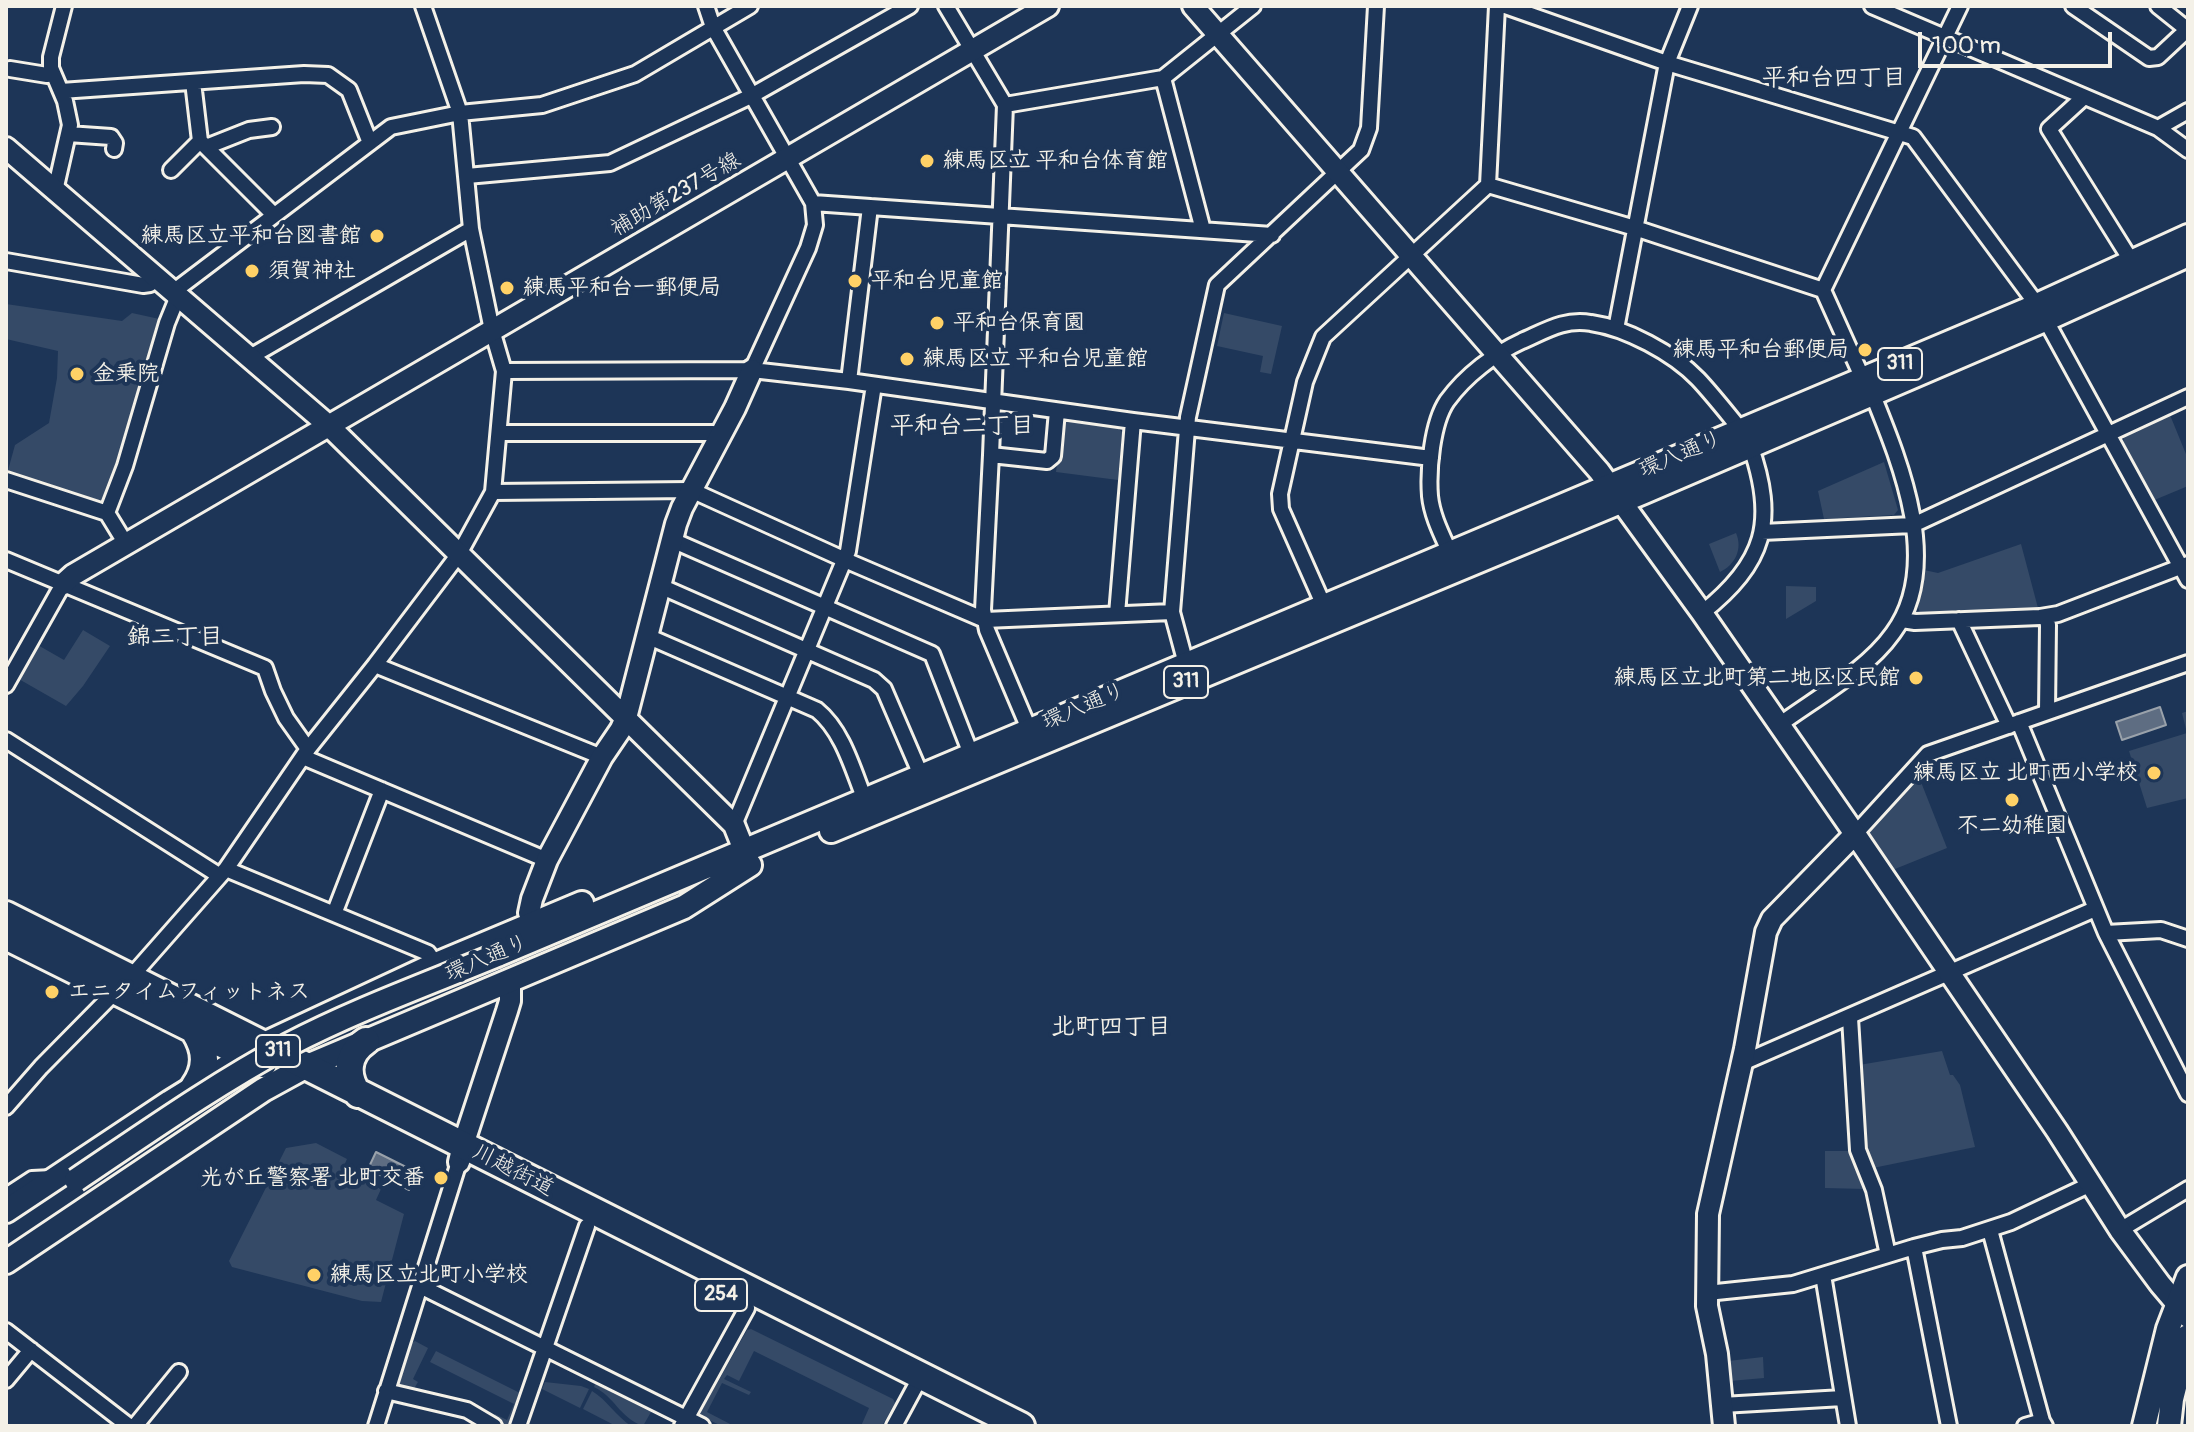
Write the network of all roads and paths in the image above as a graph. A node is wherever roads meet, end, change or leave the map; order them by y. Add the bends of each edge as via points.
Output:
1 (64, 6) edge
2 (423, 6) edge
3 (706, 6) edge
4 (750, 6) edge
5 (910, 6) edge
6 (946, 6) edge
7 (1048, 6) edge
8 (1193, 6) edge
9 (1253, 6) edge
10 (1376, 6) edge
11 (1497, 6) edge
12 (1505, 6) edge
13 (1690, 6) edge
14 (1872, 6) edge
15 (1960, 6) edge
16 (2073, 6) edge
17 (2158, 6) edge
18 (713, 27) junction
19 (2188, 30) edge
20 (1219, 35) junction
21 (1945, 37) junction
22 (973, 50) junction
23 (1667, 63) junction
24 (10, 69) dead end
25 (52, 73) junction
26 (1163, 78) junction
27 (193, 82) junction
28 (61, 91) junction
29 (751, 96) junction
30 (2084, 97) junction
31 (1005, 105) junction
32 (2188, 111) edge
33 (460, 113) junction
34 (272, 127) dead end
35 (2158, 128) junction
36 (1900, 132) junction
37 (68, 134) junction
38 (370, 143) junction
39 (203, 144) junction
40 (6, 148) edge
41 (114, 149) dead end
42 (2188, 150) edge
43 (787, 158) junction
44 (171, 170) dead end
45 (1339, 172) junction
46 (467, 176) junction
47 (1488, 185) junction
48 (55, 191) junction
49 (813, 203) junction
50 (870, 207) junction
51 (274, 215) junction
52 (1000, 217) junction
53 (1635, 228) junction
54 (471, 229) junction
55 (1203, 230) junction
56 (1272, 235) junction
57 (2188, 236) edge
58 (1411, 254) junction
59 (2188, 255) edge
60 (6, 261) edge
61 (2132, 262) junction
62 (156, 278) junction
63 (1823, 290) junction
64 (176, 294) junction
65 (2042, 312) junction
66 (1616, 329) junction
67 (492, 330) junction
68 (1497, 354) junction
69 (250, 357) junction
70 (752, 370) junction
71 (504, 371) junction
72 (849, 381) junction
73 (874, 385) junction
74 (1868, 386) junction
75 (2188, 397) edge
76 (993, 401) junction
77 (1057, 411) junction
78 (1133, 421) junction
79 (328, 425) junction
80 (1187, 427) junction
81 (499, 433) junction
82 (2109, 434) junction
83 (720, 436) junction
84 (1746, 437) junction
85 (1291, 441) junction
86 (991, 455) junction
87 (1431, 458) junction
88 (6, 480) edge
89 (691, 490) junction
90 (493, 492) junction
91 (1616, 494) junction
92 (107, 513) junction
93 (1913, 525) junction
94 (1762, 532) junction
95 (672, 540) junction
96 (126, 544) junction
97 (1450, 553) junction
98 (459, 554) junction
99 (6, 560) edge
100 (845, 560) junction
101 (2186, 570) edge
102 (63, 584) junction
103 (660, 586) junction
104 (1324, 606) junction
105 (825, 608) junction
106 (1172, 612) junction
107 (1702, 613) junction
108 (1117, 614) junction
109 (2046, 616) junction
110 (985, 620) junction
111 (1902, 620) junction
112 (1959, 620) junction
113 (647, 636) junction
114 (807, 651) junction
115 (2188, 663) edge
116 (1186, 664) junction
117 (375, 665) junction
118 (6, 685) edge
119 (788, 696) junction
120 (2047, 712) junction
121 (626, 718) junction
122 (2014, 724) junction
123 (1779, 725) junction
124 (1029, 729) junction
125 (6, 740) edge
126 (306, 753) junction
127 (971, 754) junction
128 (602, 757) junction
129 (921, 775) junction
130 (382, 790) junction
131 (865, 800) junction
132 (734, 825) junction
133 (1855, 834) junction
134 (748, 858) junction
135 (547, 860) junction
136 (223, 873) junction
137 (2095, 909) junction
138 (334, 914) junction
139 (6, 915) edge
140 (534, 922) junction
141 (2106, 933) junction
142 (6, 936) edge
143 (2188, 939) edge
144 (436, 965) junction
145 (503, 968) junction
146 (1950, 973) junction
147 (122, 985) junction
148 (373, 993) junction
149 (1850, 1018) junction
150 (395, 1028) junction
151 (195, 1032) junction
152 (366, 1041) junction
153 (253, 1050) junction
154 (1742, 1063) junction
155 (297, 1072) junction
156 (2183, 1073) edge
157 (194, 1087) junction
158 (358, 1094) junction
159 (2188, 1094) edge
160 (170, 1102) junction
161 (6, 1107) edge
162 (193, 1137) junction
163 (461, 1154) junction
164 (2091, 1184) junction
165 (76, 1189) junction
166 (2188, 1189) edge
167 (6, 1196) edge
168 (6, 1211) edge
169 (587, 1226) junction
170 (6, 1227) edge
171 (1990, 1230) junction
172 (2120, 1230) junction
173 (6, 1244) edge
174 (1914, 1247) junction
175 (1888, 1255) junction
176 (6, 1262) edge
177 (6, 1275) edge
178 (1823, 1275) junction
179 (2188, 1277) edge
180 (420, 1286) junction
181 (1707, 1293) junction
182 (747, 1308) junction
183 (2182, 1310) edge
184 (6, 1331) edge
185 (2188, 1336) edge
186 (545, 1348) junction
187 (31, 1350) junction
188 (179, 1372) dead end
189 (6, 1380) edge
190 (917, 1383) junction
191 (386, 1391) junction
192 (1843, 1398) junction
193 (1722, 1405) junction
194 (684, 1422) edge
195 (2043, 1424) edge
196 (129, 1426) edge
197 (135, 1426) edge
198 (376, 1426) edge
199 (494, 1426) edge
200 (518, 1426) edge
201 (702, 1426) edge
202 (894, 1426) edge
203 (985, 1426) edge
204 (1021, 1426) edge
205 (1724, 1426) edge
206 (1848, 1426) edge
207 (1949, 1426) edge
208 (2025, 1426) edge
209 (2144, 1426) edge
210 (2169, 1426) edge

1 - 25 street
2 - 33 street
3 - 18 street
4 - 18 street
5 - 29 street
6 - 22 street
7 - 22 street, 補助第237号線
8 - 20 street
9 - 20 street
10 - 45 street via 1367,136
11 - 47 street
12 - 23 street
13 - 23 street
14 - 21 street
15 - 21 street
16 - 19 street via 2149,58 2158,57
17 - 19 street
18 - 29 street
18 - 33 street via 635,74 542,105
20 - 26 street
20 - 45 street
21 - 30 street
21 - 36 street
22 - 31 street
22 - 43 street, 補助第237号線
23 - 36 street
23 - 53 street
24 - 25 street
25 - 28 street
26 - 31 street
26 - 55 street
27 - 28 street
27 - 38 street via 328,75 349,90
27 - 39 street
28 - 37 street via 69,114
29 - 43 street
29 - 46 street via 610,163
30 - 35 street
30 - 61 street via 2049,129
31 - 52 street
32 - 35 street
33 - 38 street via 391,127
33 - 46 street
34 - 39 street
35 - 42 street
36 - 63 street
36 - 65 street via 1913,137
37 - 41 street via 111,137
37 - 48 street
38 - 51 street
39 - 44 street
39 - 51 street
40 - 48 street
43 - 49 street
43 - 67 street, 補助第237号線
45 - 56 street
45 - 58 street
46 - 54 street
47 - 53 street
47 - 58 street
48 - 62 street
49 - 50 street
49 - 70 street via 815,225 808,248
50 - 52 street
50 - 72 street
51 - 64 street
52 - 55 street
52 - 76 street
53 - 63 street
53 - 66 street
54 - 67 street
54 - 69 street
55 - 56 street
56 - 80 street via 1217,285
57 - 61 main road, 環八通り / 311
58 - 68 street
58 - 85 street via 1323,337
59 - 65 main road, 環八通り / 311
60 - 62 street via 143,285
61 - 65 main road, 環八通り / 311
62 - 64 street
63 - 74 street
64 - 69 street
64 - 92 street
65 - 74 main road, 環八通り / 311
65 - 82 street
66 - 68 street via 1562,323
66 - 84 street via 1689,371
67 - 71 street
67 - 79 street, 補助第237号線
68 - 87 street via 1446,403
68 - 91 street
69 - 79 street
70 - 71 street
70 - 72 street
70 - 83 street
71 - 81 street
72 - 73 street
73 - 76 street
73 - 100 street
74 - 84 main road, 環八通り / 311
74 - 93 street via 1898,459
75 - 82 street
76 - 77 street
76 - 86 street
77 - 78 street
77 - 86 street via 1053,456 1047,461
78 - 80 street
78 - 108 street
79 - 96 street, 補助第237号線
79 - 98 street
80 - 85 street
80 - 106 street
81 - 83 street
81 - 90 street
82 - 93 street
82 - 101 street
83 - 89 street
84 - 91 main road, 環八通り / 311
84 - 94 street via 1764,492
85 - 87 street
85 - 104 street via 1281,509
86 - 110 street
87 - 97 street via 1430,497
88 - 92 street
89 - 90 street
89 - 95 street
89 - 100 street
90 - 98 street
91 - 97 main road, 環八通り / 311
91 - 107 street
91 - 134 main road, 環八通り / 311
92 - 96 street
93 - 94 street
93 - 111 street via 1914,579
94 - 107 street via 1739,580
95 - 103 street
95 - 105 street
96 - 102 street, 補助第237号線
97 - 104 main road, 環八通り / 311
98 - 117 street
98 - 121 street
99 - 102 street
100 - 105 street
100 - 110 street
101 - 109 street
102 - 118 street
102 - 126 street via 265,668
103 - 113 street
103 - 114 street
104 - 116 main road, 環八通り / 311
105 - 114 street
105 - 127 street via 932,654
106 - 108 street
106 - 116 street
107 - 123 street
108 - 110 street
109 - 112 street
109 - 120 street
110 - 124 street
111 - 112 street
111 - 123 street via 1869,659
112 - 122 street
113 - 119 street
113 - 121 street
114 - 119 street
114 - 129 street via 884,689
115 - 120 street
116 - 124 main road, 環八通り / 311
117 - 126 street
117 - 128 street
119 - 131 street via 831,723
119 - 132 street
120 - 122 street
121 - 128 street
121 - 132 street
122 - 133 street via 1928,754
122 - 137 street
123 - 133 street
124 - 127 main road, 環八通り / 311
125 - 136 street
126 - 130 street
126 - 136 street
127 - 129 main road, 環八通り / 311
128 - 135 street
129 - 131 main road, 環八通り / 311
130 - 135 street
130 - 138 street
131 - 134 main road, 環八通り / 311
132 - 134 street
133 - 146 street
133 - 154 street via 1768,925
134 - 140 main road via 712,852
134 - 145 main road, 環八通り / 311
135 - 140 street via 529,913
136 - 138 street
136 - 147 street
137 - 141 street
137 - 146 street
138 - 144 street via 428,953
139 - 147 highway, 川越街道 / 254
140 - 144 main road
141 - 143 street via 2161,930
141 - 156 street
142 - 147 highway, 川越街道 / 254
144 - 148 main road
145 - 150 main road
145 - 163 street via 510,1001
145 - 165 main road, 環八通り / 311 via 281,1066
146 - 149 street
146 - 164 street
147 - 151 highway, 川越街道 / 254
147 - 153 highway, 川越街道 / 254
147 - 161 street
148 - 150 main road via 364,1005 366,1020 373,1027
148 - 153 main road
149 - 154 street
149 - 175 street via 1858,1150 1874,1190
150 - 152 main road
151 - 153 highway, 川越街道 / 254
151 - 157 highway via 204,1067
152 - 155 main road
152 - 158 highway via 350,1061
153 - 155 highway, 川越街道 / 254
153 - 157 main road
154 - 181 street via 1708,1206
155 - 158 highway, 川越街道 / 254
155 - 162 main road
155 - 163 highway, 川越街道 / 254
156 - 159 street
157 - 160 main road
158 - 163 highway, 川越街道 / 254
160 - 162 main road
160 - 165 main road
162 - 165 main road
163 - 169 highway, 川越街道 / 254
163 - 180 street
163 - 190 highway, 川越街道 / 254
164 - 171 street
164 - 172 street
165 - 167 street via 32,1179
165 - 168 main road
165 - 170 main road, 環八通り / 311
165 - 173 main road, 環八通り / 311
165 - 176 main road
165 - 177 street
166 - 172 street
169 - 182 highway, 川越街道 / 254
169 - 186 street
171 - 174 street
171 - 195 street
172 - 183 street
174 - 175 street
174 - 207 street
175 - 178 street
178 - 181 street via 1793,1284
178 - 192 street
179 - 183 main road
180 - 186 street
180 - 191 street
181 - 193 street
182 - 190 highway, 川越街道 / 254
182 - 194 street
183 - 209 main road via 2164,1344
184 - 187 street
185 - 210 main road
186 - 194 street
186 - 200 street
187 - 189 street
187 - 196 street
188 - 197 street
190 - 202 street
190 - 203 highway, 川越街道 / 254
190 - 204 highway, 川越街道 / 254
191 - 198 street
191 - 199 street via 467,1410
192 - 193 street
192 - 206 street
193 - 205 street
194 - 201 street
195 - 208 street

